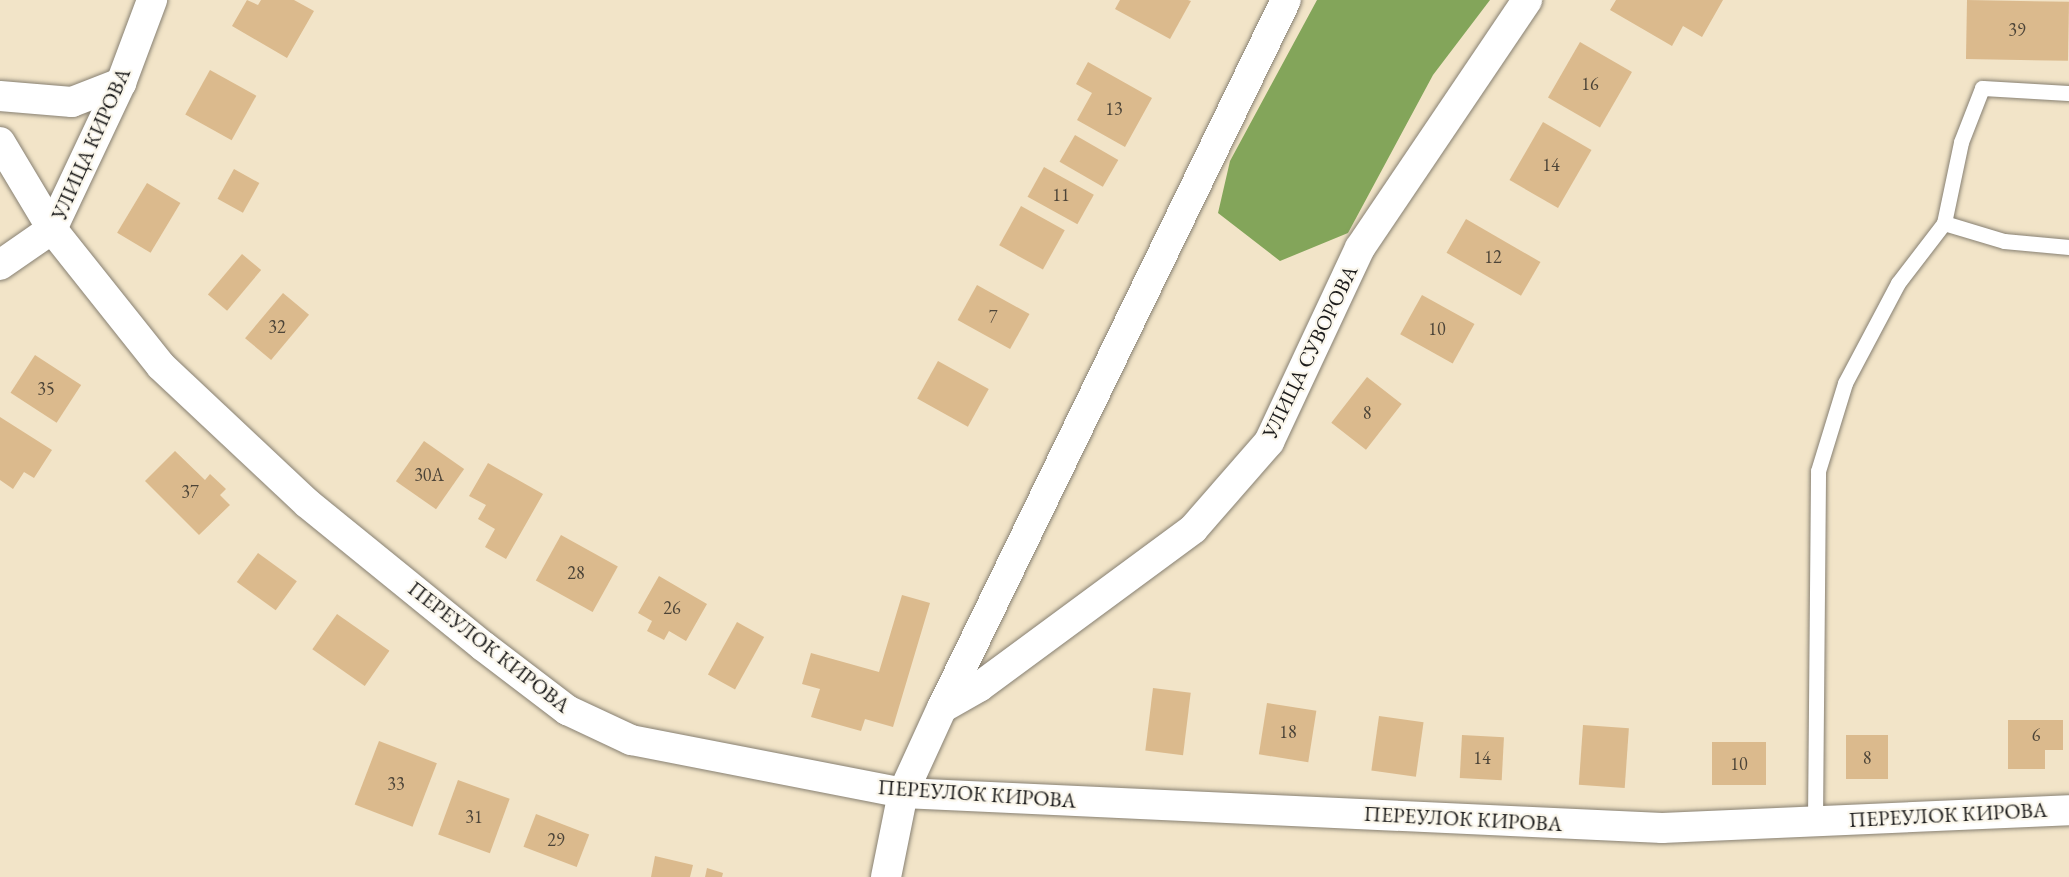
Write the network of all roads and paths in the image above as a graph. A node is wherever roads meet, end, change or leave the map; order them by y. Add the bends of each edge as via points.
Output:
1 (152, 0) edge
2 (1286, 0) edge
3 (1527, 0) edge
4 (121, 83) junction
5 (2069, 93) edge
6 (0, 96) edge
7 (0, 142) edge
8 (1944, 224) junction
9 (52, 229) junction
10 (2069, 246) edge
11 (0, 265) edge
12 (942, 708) junction
13 (903, 793) junction
14 (2069, 810) edge
15 (1815, 821) junction
16 (886, 877) edge

1 - 4 street, УЛИЦА КИРОВА
2 - 12 street
3 - 12 street, УЛИЦА СУВОРОВА via 1360,248 1269,442 1193,529 979,687
4 - 6 street via 72,102
4 - 9 street, УЛИЦА КИРОВА
5 - 8 lane via 1982,88 1961,142
7 - 9 street, ПЕРЕУЛОК КИРОВА
8 - 10 lane via 2004,241
8 - 15 lane via 1898,283 1845,383 1818,471
9 - 11 street, УЛИЦА КИРОВА
9 - 13 street, ПЕРЕУЛОК КИРОВА via 161,366 307,503 567,710 631,740
12 - 13 street
13 - 15 street, ПЕРЕУЛОК КИРОВА via 1662,828
13 - 16 street
14 - 15 street, ПЕРЕУЛОК КИРОВА

